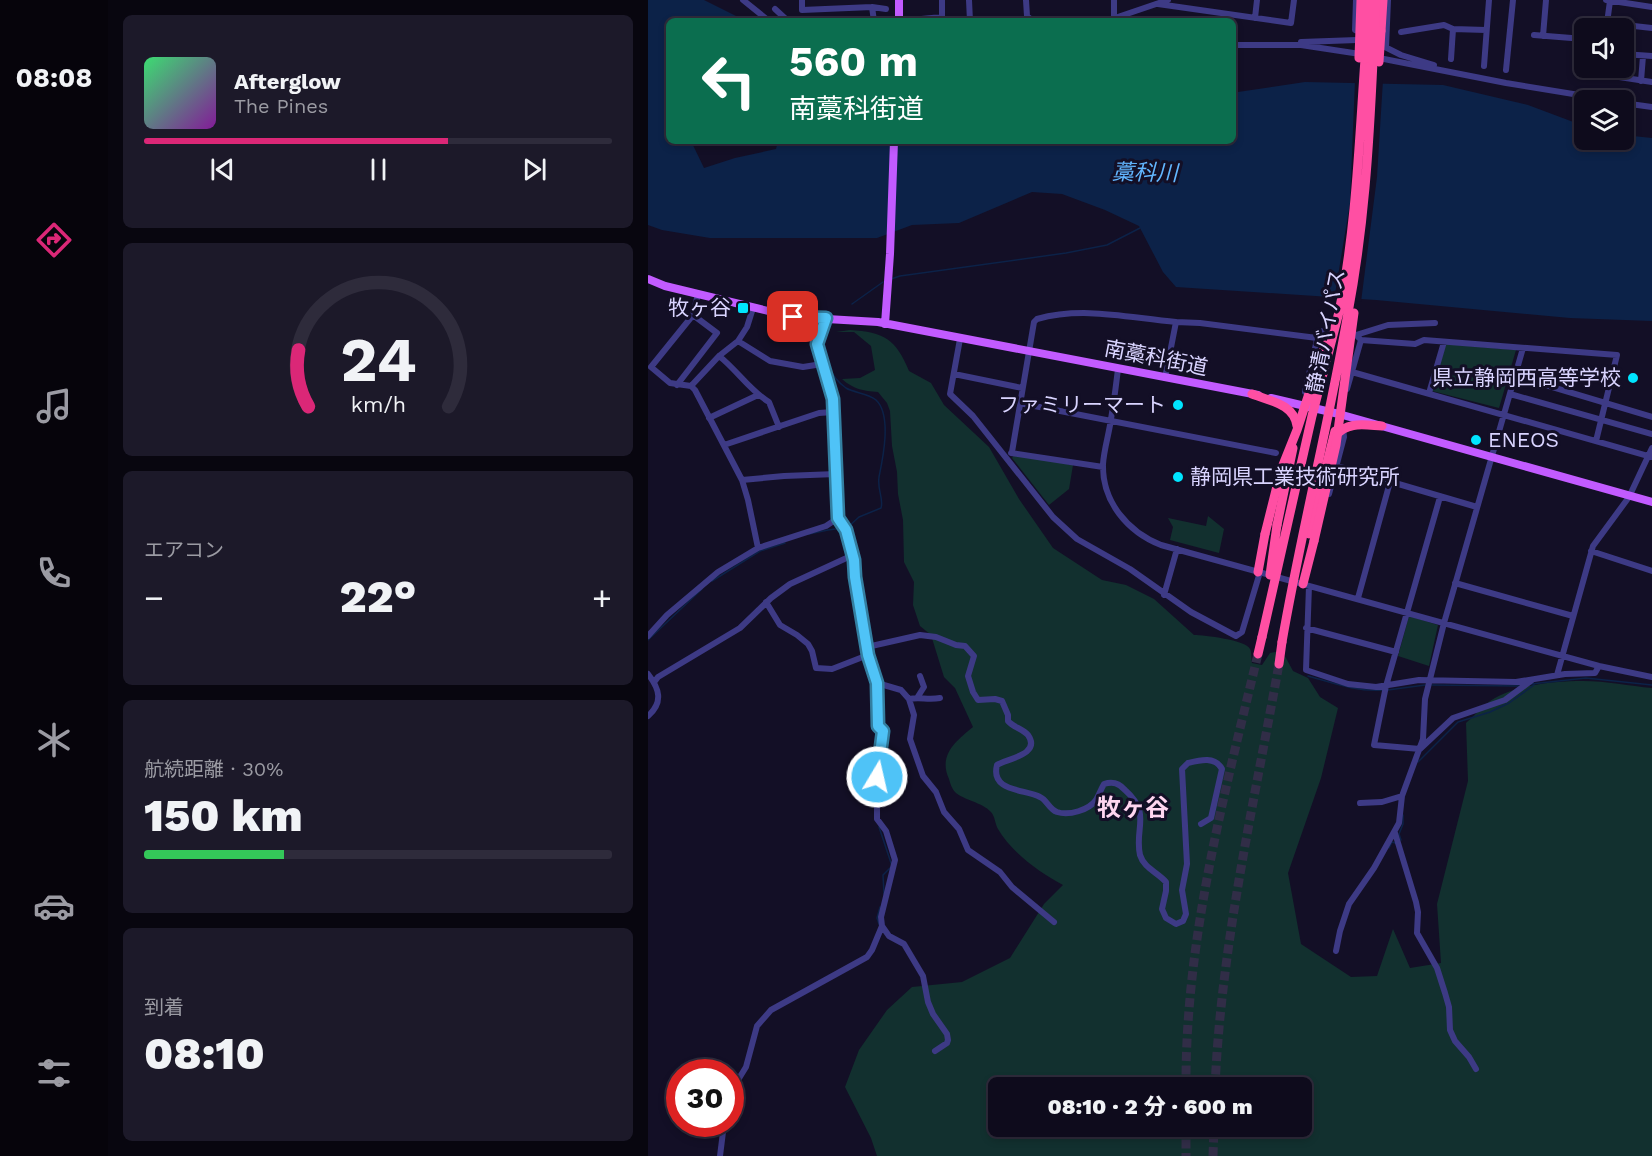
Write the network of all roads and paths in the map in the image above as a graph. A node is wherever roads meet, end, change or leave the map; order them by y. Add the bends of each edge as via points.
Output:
1 (743, 0) edge
2 (802, 0) edge
3 (899, 0) edge
4 (942, 0) edge
5 (969, 0) edge
6 (1026, 0) edge
7 (1114, 0) edge
8 (1168, 0) edge
9 (1257, 0) edge
10 (1294, 0) edge
11 (1356, 0) edge
12 (1361, 0) edge
13 (1368, 0) edge
14 (1376, 0) edge
15 (1383, 0) edge
16 (1388, 0) edge
17 (1489, 0) edge
18 (1513, 0) edge
19 (1546, 0) edge
20 (1608, 0) edge
21 (1158, 4) junction
22 (872, 7) junction
23 (1652, 7) edge
24 (775, 9) dead end
25 (886, 9) dead end
26 (766, 18) edge
27 (785, 18) edge
28 (874, 18) edge
29 (899, 18) edge
30 (942, 18) edge
31 (970, 18) edge
32 (1029, 18) edge
33 (1114, 18) joint
34 (1255, 18) junction
35 (1652, 28) edge
36 (1453, 29) junction
37 (1486, 30) junction
38 (1401, 32) dead end
39 (1387, 35) junction
40 (1534, 35) dead end
41 (1543, 36) junction
42 (1574, 38) edge
43 (1357, 40) dead end
44 (1280, 44) junction
45 (1236, 45) edge
46 (1361, 54) dead end
47 (1634, 55) edge
48 (1643, 56) junction
49 (1652, 57) edge
50 (1384, 59) dead end
51 (1451, 59) dead end
52 (1484, 66) dead end
53 (1506, 70) dead end
54 (1451, 72) junction
55 (1623, 78) edge
56 (1641, 81) junction
57 (1652, 82) edge
58 (1574, 94) edge
59 (1634, 105) edge
60 (1652, 107) edge
61 (1360, 132) junction
62 (1370, 135) junction
63 (894, 144) edge
64 (1348, 253) junction
65 (1358, 257) junction
66 (648, 279) edge
67 (698, 294) junction
68 (753, 308) junction
69 (693, 315) junction
70 (826, 318) junction
71 (1176, 322) junction
72 (1435, 323) dead end
73 (885, 324) junction
74 (1326, 332) dead end
75 (1317, 338) junction
76 (960, 339) junction
77 (1361, 340) junction
78 (738, 341) junction
79 (1444, 342) junction
80 (1522, 348) junction
81 (1029, 351) junction
82 (719, 356) junction
83 (822, 364) junction
84 (1118, 369) junction
85 (1352, 372) junction
86 (954, 374) junction
87 (1515, 376) junction
88 (1165, 378) junction
89 (677, 385) junction
90 (691, 386) junction
91 (1022, 388) junction
92 (1429, 393) junction
93 (1252, 394) junction
94 (1509, 394) junction
95 (758, 395) junction
96 (1605, 402) junction
97 (1019, 403) junction
98 (1302, 404) junction
99 (833, 412) junction
100 (1339, 414) junction
101 (1504, 414) junction
102 (1652, 417) edge
103 (709, 418) junction
104 (1111, 420) junction
105 (1601, 420) junction
106 (1297, 426) junction
107 (1382, 426) junction
108 (779, 427) junction
109 (1343, 428) junction
110 (1652, 434) edge
111 (1333, 438) junction
112 (1596, 441) junction
113 (724, 446) junction
114 (1652, 448) edge
115 (1012, 452) junction
116 (1276, 453) dead end
117 (1491, 457) junction
118 (1650, 457) edge
119 (1006, 458) junction
120 (1337, 466) junction
121 (1103, 467) junction
122 (836, 474) junction
123 (742, 480) junction
124 (1390, 482) junction
125 (1440, 497) junction
126 (1629, 497) junction
127 (1652, 502) edge
128 (1477, 507) junction
129 (838, 518) junction
130 (1311, 538) junction
131 (758, 548) junction
132 (1177, 549) junction
133 (1591, 551) junction
134 (853, 555) junction
135 (1310, 557) junction
136 (1652, 571) edge
137 (1259, 572) junction
138 (1455, 584) junction
139 (1306, 585) junction
140 (1164, 595) junction
141 (1358, 598) junction
142 (766, 602) junction
143 (1407, 612) junction
144 (1574, 616) junction
145 (1444, 623) junction
146 (1306, 628) junction
147 (648, 636) edge
148 (1262, 637) junction
149 (1282, 642) junction
150 (868, 647) junction
151 (1396, 652) junction
152 (1258, 654) tunnel mouth
153 (868, 655) junction
154 (1563, 656) junction
155 (1279, 664) tunnel mouth
156 (1599, 666) junction
157 (648, 674) edge
158 (1557, 675) junction
159 (920, 676) dead end
160 (1652, 677) edge
161 (1430, 680) junction
162 (1532, 680) junction
163 (655, 681) junction
164 (877, 683) junction
165 (1386, 686) junction
166 (917, 698) junction
167 (940, 698) dead end
168 (909, 699) junction
169 (648, 716) edge
170 (1420, 749) junction
171 (1402, 796) junction
172 (1360, 803) dead end
173 (1201, 824) dead end
174 (1395, 833) junction
175 (1054, 922) dead end
176 (882, 926) junction
177 (1336, 951) dead end
178 (935, 1052) dead end
179 (744, 1070) edge
180 (1476, 1070) dead end
181 (722, 1137) edge
182 (720, 1156) edge

1 - 26 street
2 - 22 street via 802,10
3 - 29 main road
4 - 30 street
5 - 31 street
6 - 32 street
7 - 33 street
8 - 21 street
9 - 34 street
10 - 34 street via 1291,23
11 - 39 street via 1355,30
12 - 61 highway, bridge
13 - 61 highway, 静清バイパス, bridge
14 - 62 highway, 静清バイパス, bridge
15 - 62 highway, bridge
16 - 39 street
17 - 37 street
18 - 53 street
19 - 41 street
20 - 23 street
20 - 35 street via 1607,23
21 - 33 street
21 - 34 street
22 - 25 street
22 - 28 street
24 - 27 street
36 - 37 street
36 - 38 street via 1444,26
36 - 51 street
37 - 52 street
39 - 54 street via 1384,46
40 - 41 street
41 - 42 street
43 - 44 street
44 - 45 street
44 - 46 street
47 - 48 street
48 - 49 street
48 - 56 street
50 - 54 street
54 - 58 street
55 - 56 street
56 - 57 street
59 - 60 street
61 - 64 highway, 静清バイパス
62 - 65 highway, 静清バイパス
63 - 73 main road
64 - 137 highway, bridge via 1327,339 1281,470
64 - 148 highway, 静清バイパス, bridge via 1339,312
65 - 130 highway, bridge via 1340,423
65 - 149 highway, 静清バイパス, bridge
66 - 67 main road, 南藁科街道
67 - 68 main road, 南藁科街道
67 - 69 street
68 - 70 main road, 南藁科街道 via 802,319
68 - 78 street
69 - 89 street via 717,333
69 - 89 street via 651,367
70 - 73 main road, 南藁科街道
70 - 83 street via 817,344
71 - 75 street
71 - 81 street via 1071,312 1035,320
71 - 88 street
72 - 77 street via 1379,327 1356,335
73 - 76 main road, 南藁科街道
74 - 75 street via 1319,331
75 - 98 street
76 - 81 main road, 南藁科街道
76 - 86 street
77 - 79 street
77 - 85 street
78 - 82 street
78 - 83 street via 770,361 803,368
79 - 80 street
79 - 92 street
80 - 87 street
80 - 96 street via 1617,355
81 - 84 main road, 南藁科街道
81 - 91 street
82 - 90 street
82 - 95 street
83 - 99 street
84 - 88 main road, 南藁科街道
84 - 104 street
85 - 92 street
85 - 100 street
86 - 91 street
86 - 119 street via 950,394
87 - 94 street
87 - 96 street
88 - 93 main road, 南藁科街道
89 - 90 street
90 - 103 street
91 - 97 street
92 - 101 street
93 - 98 main road, 南藁科街道
93 - 106 highway via 1287,408
94 - 101 street
94 - 105 street
95 - 103 street
95 - 108 street via 769,402
96 - 102 street
96 - 105 street
97 - 104 street
97 - 115 street
98 - 100 main road, 南藁科街道
98 - 106 highway
99 - 108 street
99 - 122 street
100 - 107 main road, 南藁科街道
100 - 111 highway
101 - 112 street
101 - 117 street
103 - 113 street
104 - 116 street
104 - 121 street
105 - 110 street
105 - 112 street
106 - 148 highway, bridge via 1277,525
107 - 109 highway via 1354,424
107 - 117 main road, 南藁科街道
108 - 113 street
109 - 111 highway
109 - 120 street
111 - 130 highway
112 - 118 street
113 - 123 street
114 - 118 street
115 - 119 street
115 - 121 street
117 - 126 main road, 南藁科街道
117 - 128 street
118 - 126 street
119 - 140 street via 1066,530 1130,568
120 - 124 street
120 - 135 street via 1316,549
121 - 132 street via 1111,501 1122,518 1146,538
122 - 123 street
122 - 129 street
123 - 131 street
124 - 125 street
124 - 141 street
125 - 128 street
125 - 143 street
126 - 127 main road, 南藁科街道
126 - 133 street
128 - 138 street
129 - 131 street via 826,526
129 - 134 street
130 - 135 highway
130 - 149 highway, bridge
131 - 147 street via 718,572
132 - 137 street
132 - 140 street
133 - 136 street
133 - 144 street
134 - 142 street via 790,584
134 - 150 street
135 - 139 highway
137 - 139 street
137 - 140 street via 1239,636
138 - 144 street
138 - 145 street
139 - 141 street
139 - 146 street
141 - 143 street
142 - 153 street via 780,626 808,644 816,668 832,669
142 - 163 street via 740,628
143 - 145 street
143 - 151 street
144 - 154 street
145 - 154 street
145 - 161 street
146 - 151 street
146 - 165 street via 1308,672 1348,684
148 - 152 highway, 静清バイパス
149 - 155 highway, 静清バイパス
150 - 153 street
150 - 173 street via 920,635 970,649 974,659 968,676 978,700 1002,701 1008,721 1030,739 1020,758 997,765 998,779 1009,789 1040,796 1052,809 1064,813 1091,805 1104,784 1122,786 1141,815 1141,856 1148,868 1166,882 1162,909 1166,918 1176,924 1186,914 1182,896 1187,864 1182,769 1188,763 1209,760 1222,769 1211,818
151 - 165 street
153 - 164 street
154 - 156 street
154 - 158 street
156 - 158 street via 1595,673
156 - 160 street
157 - 163 street
158 - 162 street
159 - 166 street via 924,687
161 - 162 street
161 - 165 street
161 - 170 street
162 - 170 street via 1505,700 1453,718
163 - 169 street via 659,698
164 - 168 street via 901,690
164 - 176 street via 878,726 883,731 877,819 886,831 895,860
165 - 170 street via 1374,745
166 - 167 street
166 - 168 street
168 - 175 street via 914,716 910,739 923,776 959,829 968,850 1000,872
170 - 171 street
171 - 172 street
171 - 174 street
174 - 177 street via 1349,904
174 - 180 street via 1416,902 1417,933 1437,968 1449,1007 1449,1030
176 - 178 street via 889,936 904,944 923,976 928,1002 948,1040
176 - 179 street via 867,957 771,1010 757,1026
181 - 182 street

